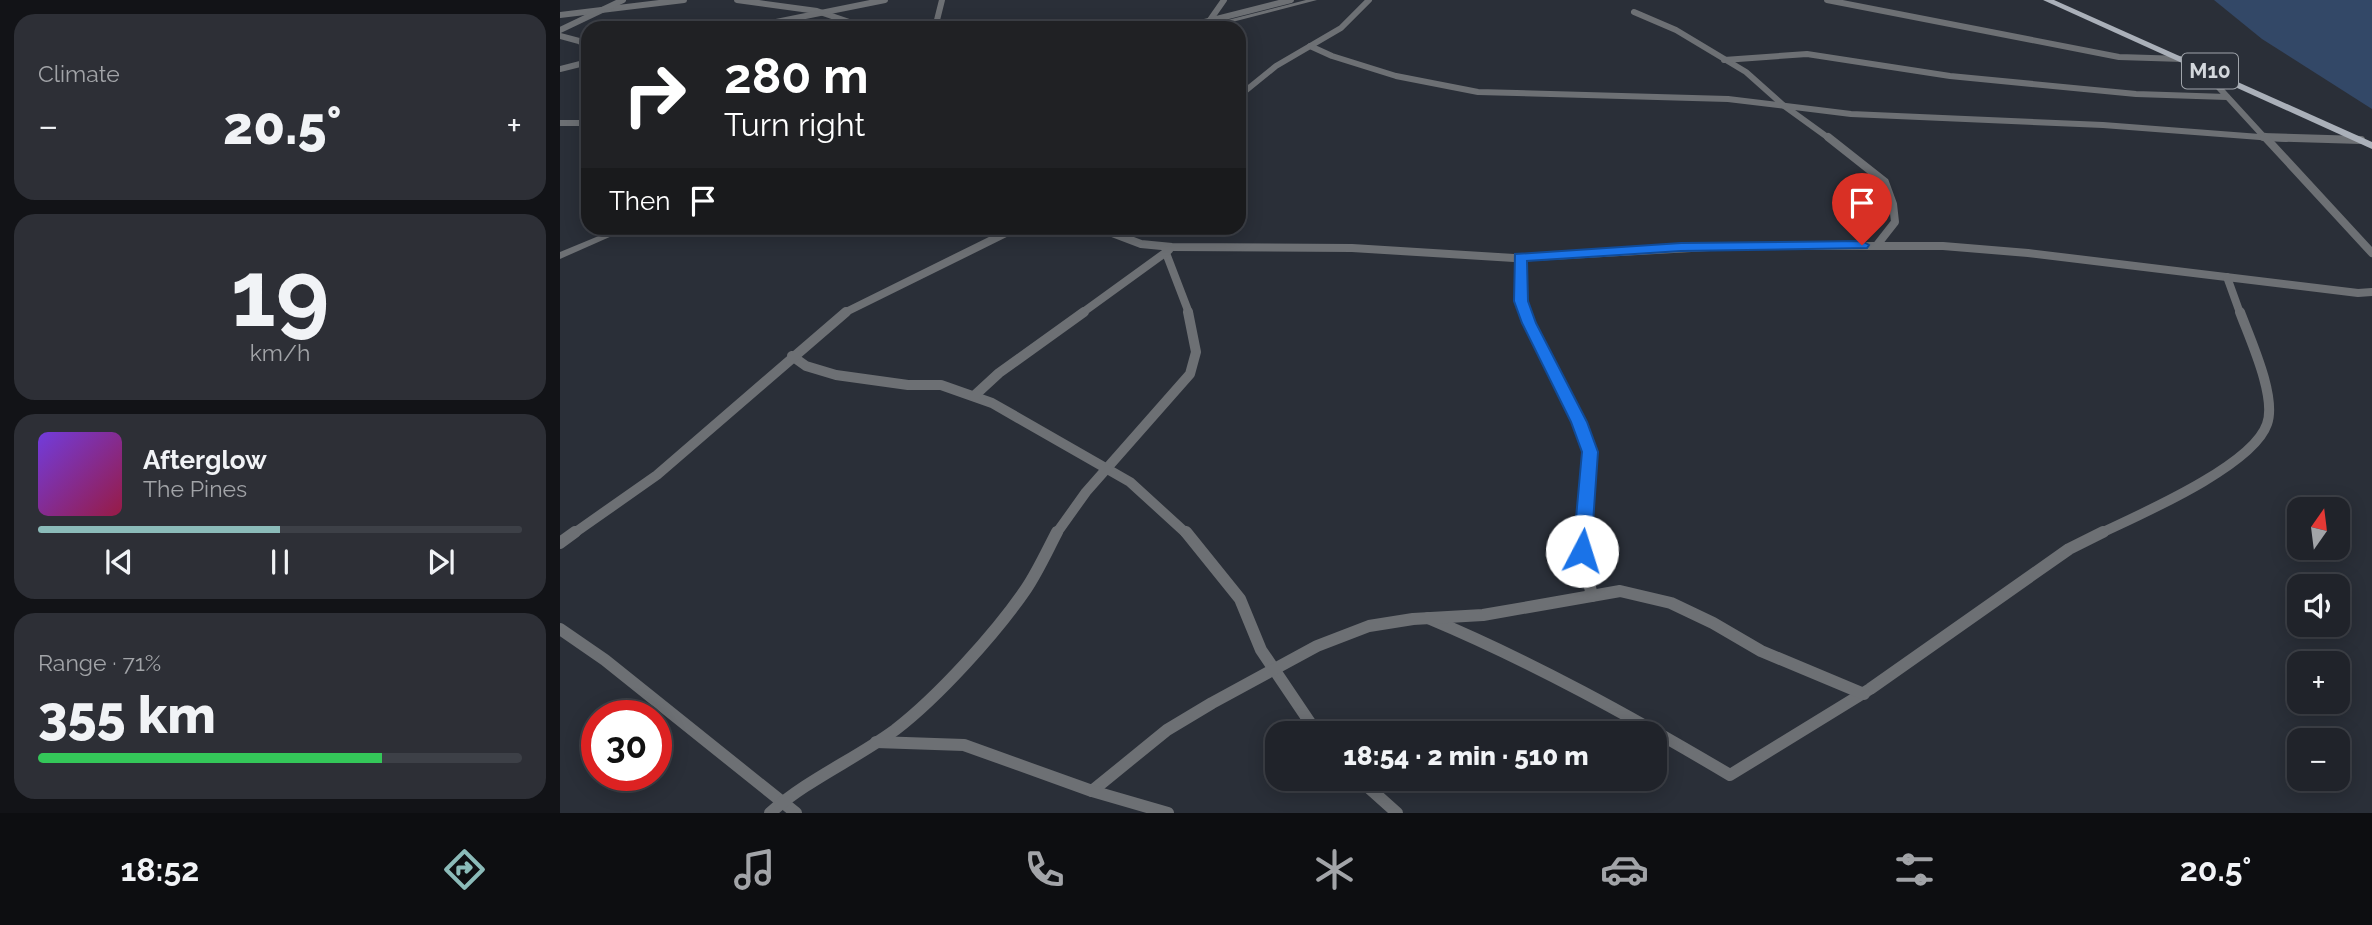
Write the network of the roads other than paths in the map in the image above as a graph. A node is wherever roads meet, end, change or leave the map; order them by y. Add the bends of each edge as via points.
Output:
1 (623, 0) edge
2 (684, 0) edge
3 (737, 0) edge
4 (885, 0) edge
5 (942, 0) edge
6 (1224, 0) edge
7 (1291, 0) edge
8 (1314, 0) edge
9 (1369, 0) edge
10 (1828, 0) edge
11 (2047, 0) edge
12 (808, 2) dead end
13 (604, 10) junction
14 (812, 10) junction
15 (1634, 12) dead end
16 (822, 13) junction
17 (560, 15) edge
18 (781, 21) edge
19 (846, 21) edge
20 (937, 21) edge
21 (1214, 21) edge
22 (1217, 21) edge
23 (1218, 21) edge
24 (560, 30) edge
25 (560, 36) edge
26 (581, 42) edge
27 (1310, 46) junction
28 (2183, 59) junction
29 (1724, 60) junction
30 (581, 64) edge
31 (2200, 67) junction
32 (560, 69) edge
33 (1246, 90) edge
34 (2227, 97) junction
35 (1783, 106) junction
36 (560, 123) edge
37 (581, 123) edge
38 (2263, 136) junction
39 (2361, 140) junction
40 (2372, 146) edge
41 (609, 235) edge
42 (1001, 235) edge
43 (1117, 235) edge
44 (1877, 245) junction
45 (1169, 250) junction
46 (2372, 253) edge
47 (560, 256) edge
48 (1520, 257) junction
49 (2227, 277) junction
50 (2372, 292) edge
51 (792, 356) junction
52 (974, 396) junction
53 (1106, 470) junction
54 (560, 543) edge
55 (1592, 596) junction
56 (1428, 618) junction
57 (560, 629) edge
58 (1274, 671) junction
59 (1864, 694) junction
60 (1309, 721) edge
61 (876, 742) junction
62 (1092, 791) junction
63 (1372, 791) edge
64 (781, 801) junction
65 (770, 813) edge
66 (796, 813) edge
67 (1168, 813) edge
68 (1397, 813) edge

1 - 13 street
2 - 13 street
3 - 14 street
4 - 16 street
5 - 20 street
6 - 21 street
7 - 22 street
8 - 23 street
9 - 27 street via 1341,28
10 - 28 street via 2119,57
11 - 28 main road, M10
12 - 14 street
13 - 17 street
13 - 24 street
14 - 16 street
15 - 29 street via 1676,30
16 - 18 street
16 - 19 street
25 - 26 street
27 - 33 street
27 - 35 street via 1396,76 1478,92 1659,96
28 - 31 main road, M10
29 - 34 street via 1807,54 1951,76 2136,94
29 - 35 street
30 - 32 street
31 - 34 street
31 - 39 main road, M10
34 - 38 street
35 - 38 street via 1851,114
35 - 44 street via 1885,182 1895,222
36 - 37 street
38 - 39 street
38 - 46 street
39 - 40 main road, M10
41 - 47 street
42 - 51 street via 866,299
43 - 45 street
44 - 48 street via 1681,247
44 - 49 street via 1980,248
45 - 48 street via 1352,248
45 - 52 street
45 - 53 street via 1196,351 1190,373
48 - 55 street via 1521,301 1590,452 1582,551
49 - 50 street
49 - 59 street via 2267,386 2266,430 2238,458 2179,495 2069,549
51 - 52 street via 806,366 836,375 941,385
51 - 54 street via 657,475
52 - 53 street
53 - 58 street via 1154,500 1198,545 1240,599
53 - 61 street via 1069,512 1042,566 1005,619 911,716
55 - 56 street via 1483,615
55 - 59 street via 1620,592 1671,603 1760,651
56 - 58 street via 1369,626 1317,646
56 - 59 street via 1495,645 1730,775
57 - 64 street via 606,660
58 - 60 street
58 - 62 street via 1246,682 1167,730
61 - 62 street via 964,745
61 - 64 street
62 - 67 street
63 - 68 street
64 - 65 street
64 - 66 street

